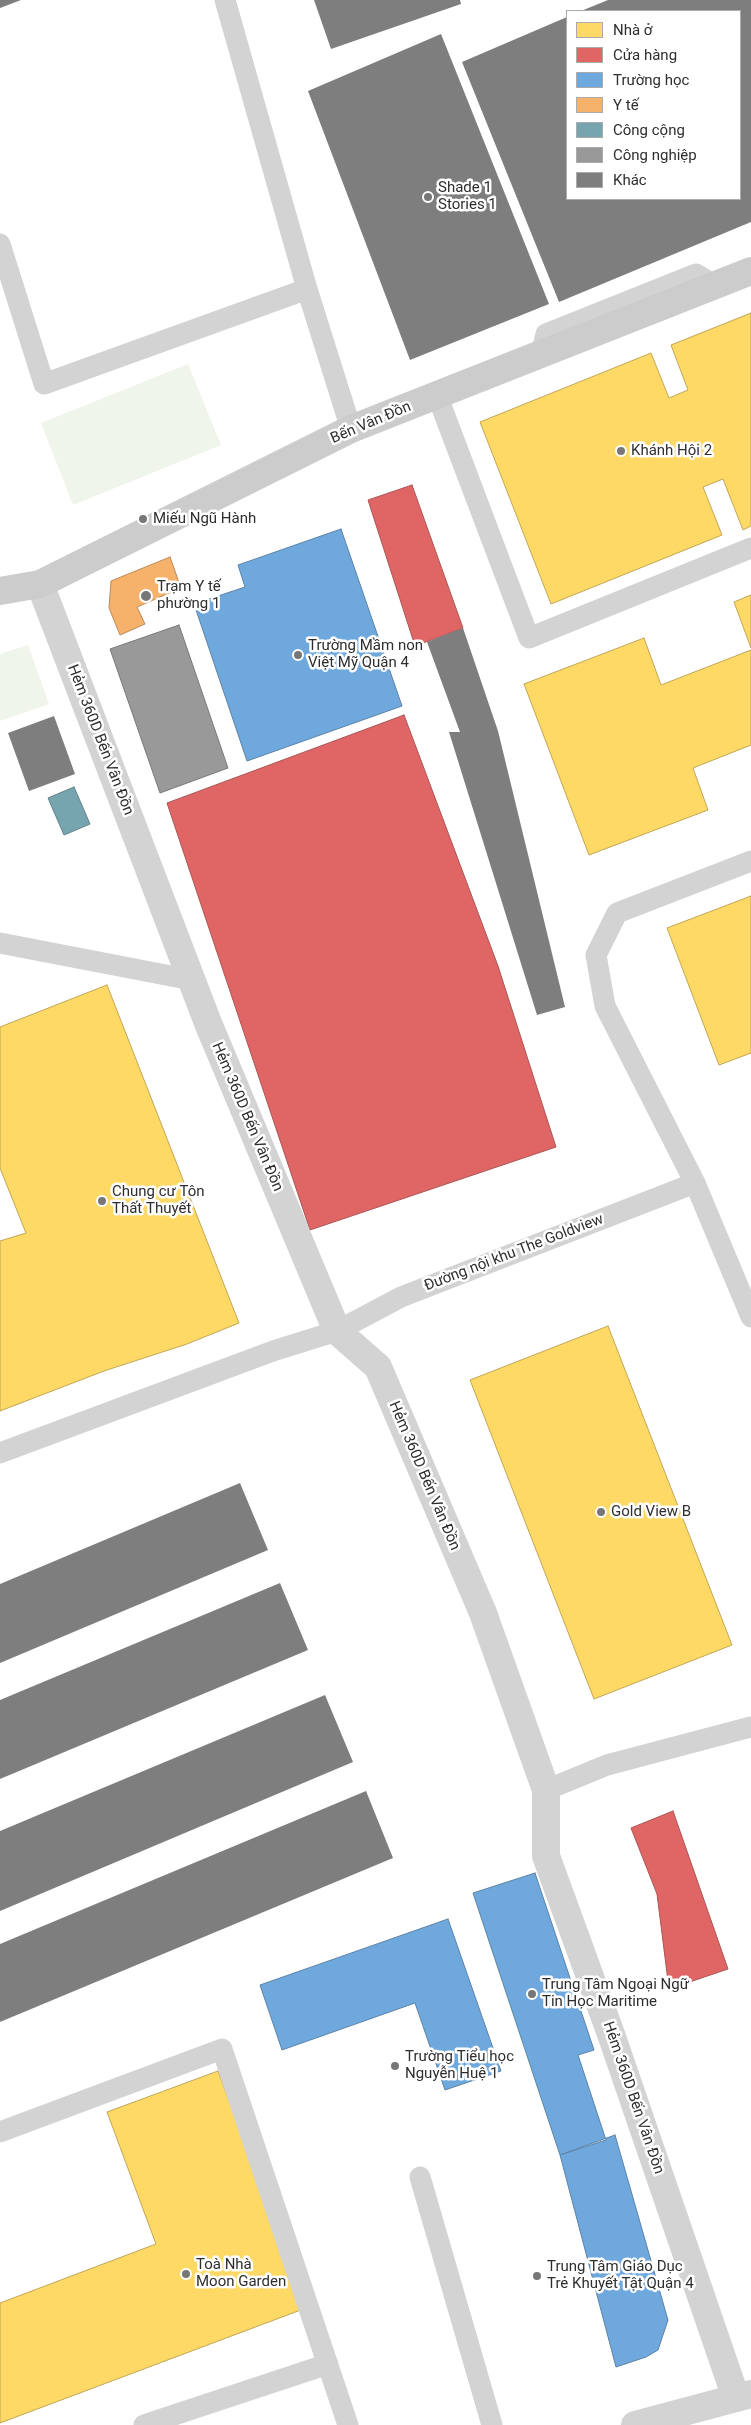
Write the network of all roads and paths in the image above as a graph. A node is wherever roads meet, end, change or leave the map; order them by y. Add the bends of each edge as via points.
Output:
1 (225, 0) edge
2 (0, 244) edge
3 (751, 271) edge
4 (307, 289) junction
5 (437, 395) junction
6 (352, 429) junction
7 (751, 548) edge
8 (40, 584) junction
9 (0, 591) edge
10 (751, 861) edge
11 (0, 943) edge
12 (192, 980) junction
13 (695, 1183) junction
14 (751, 1317) edge
15 (336, 1331) junction
16 (0, 1453) edge
17 (751, 1727) edge
18 (546, 1790) junction
19 (0, 2132) edge
20 (420, 2177) dead end
21 (328, 2364) junction
22 (743, 2396) edge
23 (144, 2425) edge
24 (348, 2425) edge
25 (492, 2425) edge
26 (635, 2425) edge

1 - 4 lane
2 - 4 lane via 44,384
3 - 5 main road, Bến Vân Đồn
4 - 6 lane
5 - 6 main road, Bến Vân Đồn
5 - 7 lane via 529,638
6 - 8 main road, Bến Vân Đồn
8 - 9 main road, Bến Vân Đồn
8 - 12 street, Hẻm 360D Bến Vân Đồn
10 - 13 lane via 617,913 596,955 605,1006
11 - 12 lane
12 - 15 street, Hẻm 360D Bến Vân Đồn
13 - 14 lane
13 - 15 lane, Đường nội khu The Goldview via 401,1297
15 - 16 lane, Đường nội khu The Goldview via 273,1351
15 - 18 street, Hẻm 360D Bến Vân Đồn via 378,1367 483,1613
17 - 18 lane via 607,1765
18 - 22 street, Hẻm 360D Bến Vân Đồn via 546,1856
19 - 21 lane via 222,2049
20 - 25 lane
21 - 23 lane
21 - 24 lane
22 - 26 street

